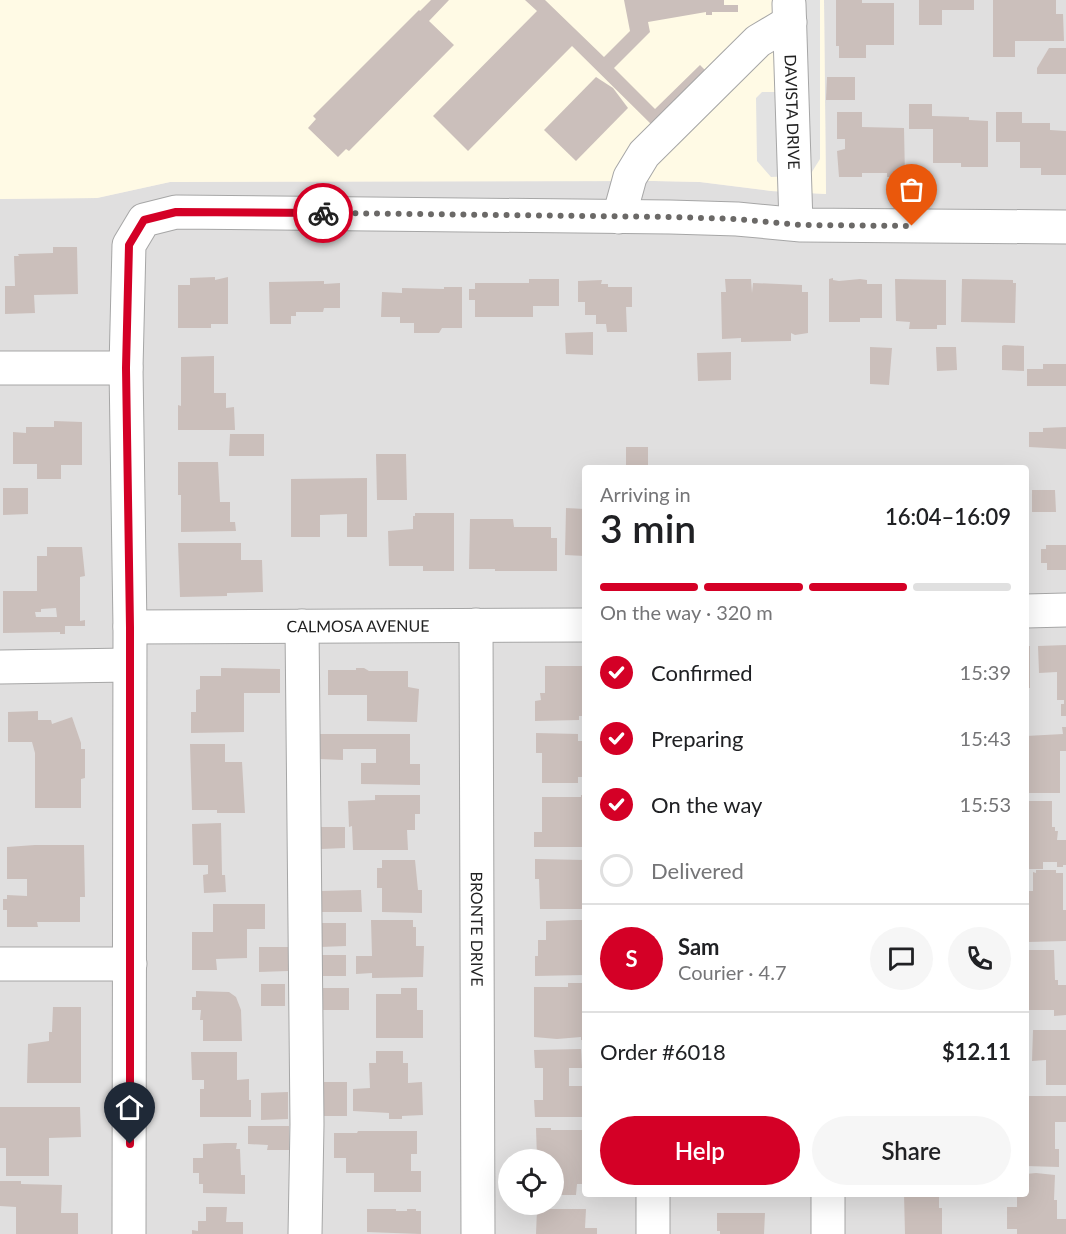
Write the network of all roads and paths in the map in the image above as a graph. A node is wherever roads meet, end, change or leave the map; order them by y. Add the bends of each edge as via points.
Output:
1 (789, 11) edge
2 (620, 217) junction
3 (796, 224) junction
4 (1066, 227) edge
5 (0, 368) edge
6 (126, 368) junction
7 (1066, 610) edge
8 (1029, 611) edge
9 (476, 625) junction
10 (582, 625) edge
11 (302, 626) junction
12 (130, 627) junction
13 (129, 665) junction
14 (0, 667) edge
15 (0, 964) edge
16 (130, 964) junction
17 (654, 1197) edge
18 (828, 1197) edge
19 (129, 1234) edge
20 (305, 1234) edge
21 (478, 1234) edge
22 (653, 1234) edge
23 (828, 1234) edge

1 - 2 street via 644,154 630,177
1 - 3 street, DAVISTA DRIVE
2 - 3 street
2 - 6 street via 176,212 144,220 129,245
3 - 4 street
5 - 6 street
6 - 12 street
7 - 8 street
9 - 10 street, CALMOSA AVENUE
9 - 11 street, CALMOSA AVENUE
9 - 21 street, BRONTE DRIVE
11 - 12 street, CALMOSA AVENUE
11 - 20 street
12 - 13 street
13 - 14 street
13 - 16 street
15 - 16 street
16 - 19 street
17 - 22 street
18 - 23 street

